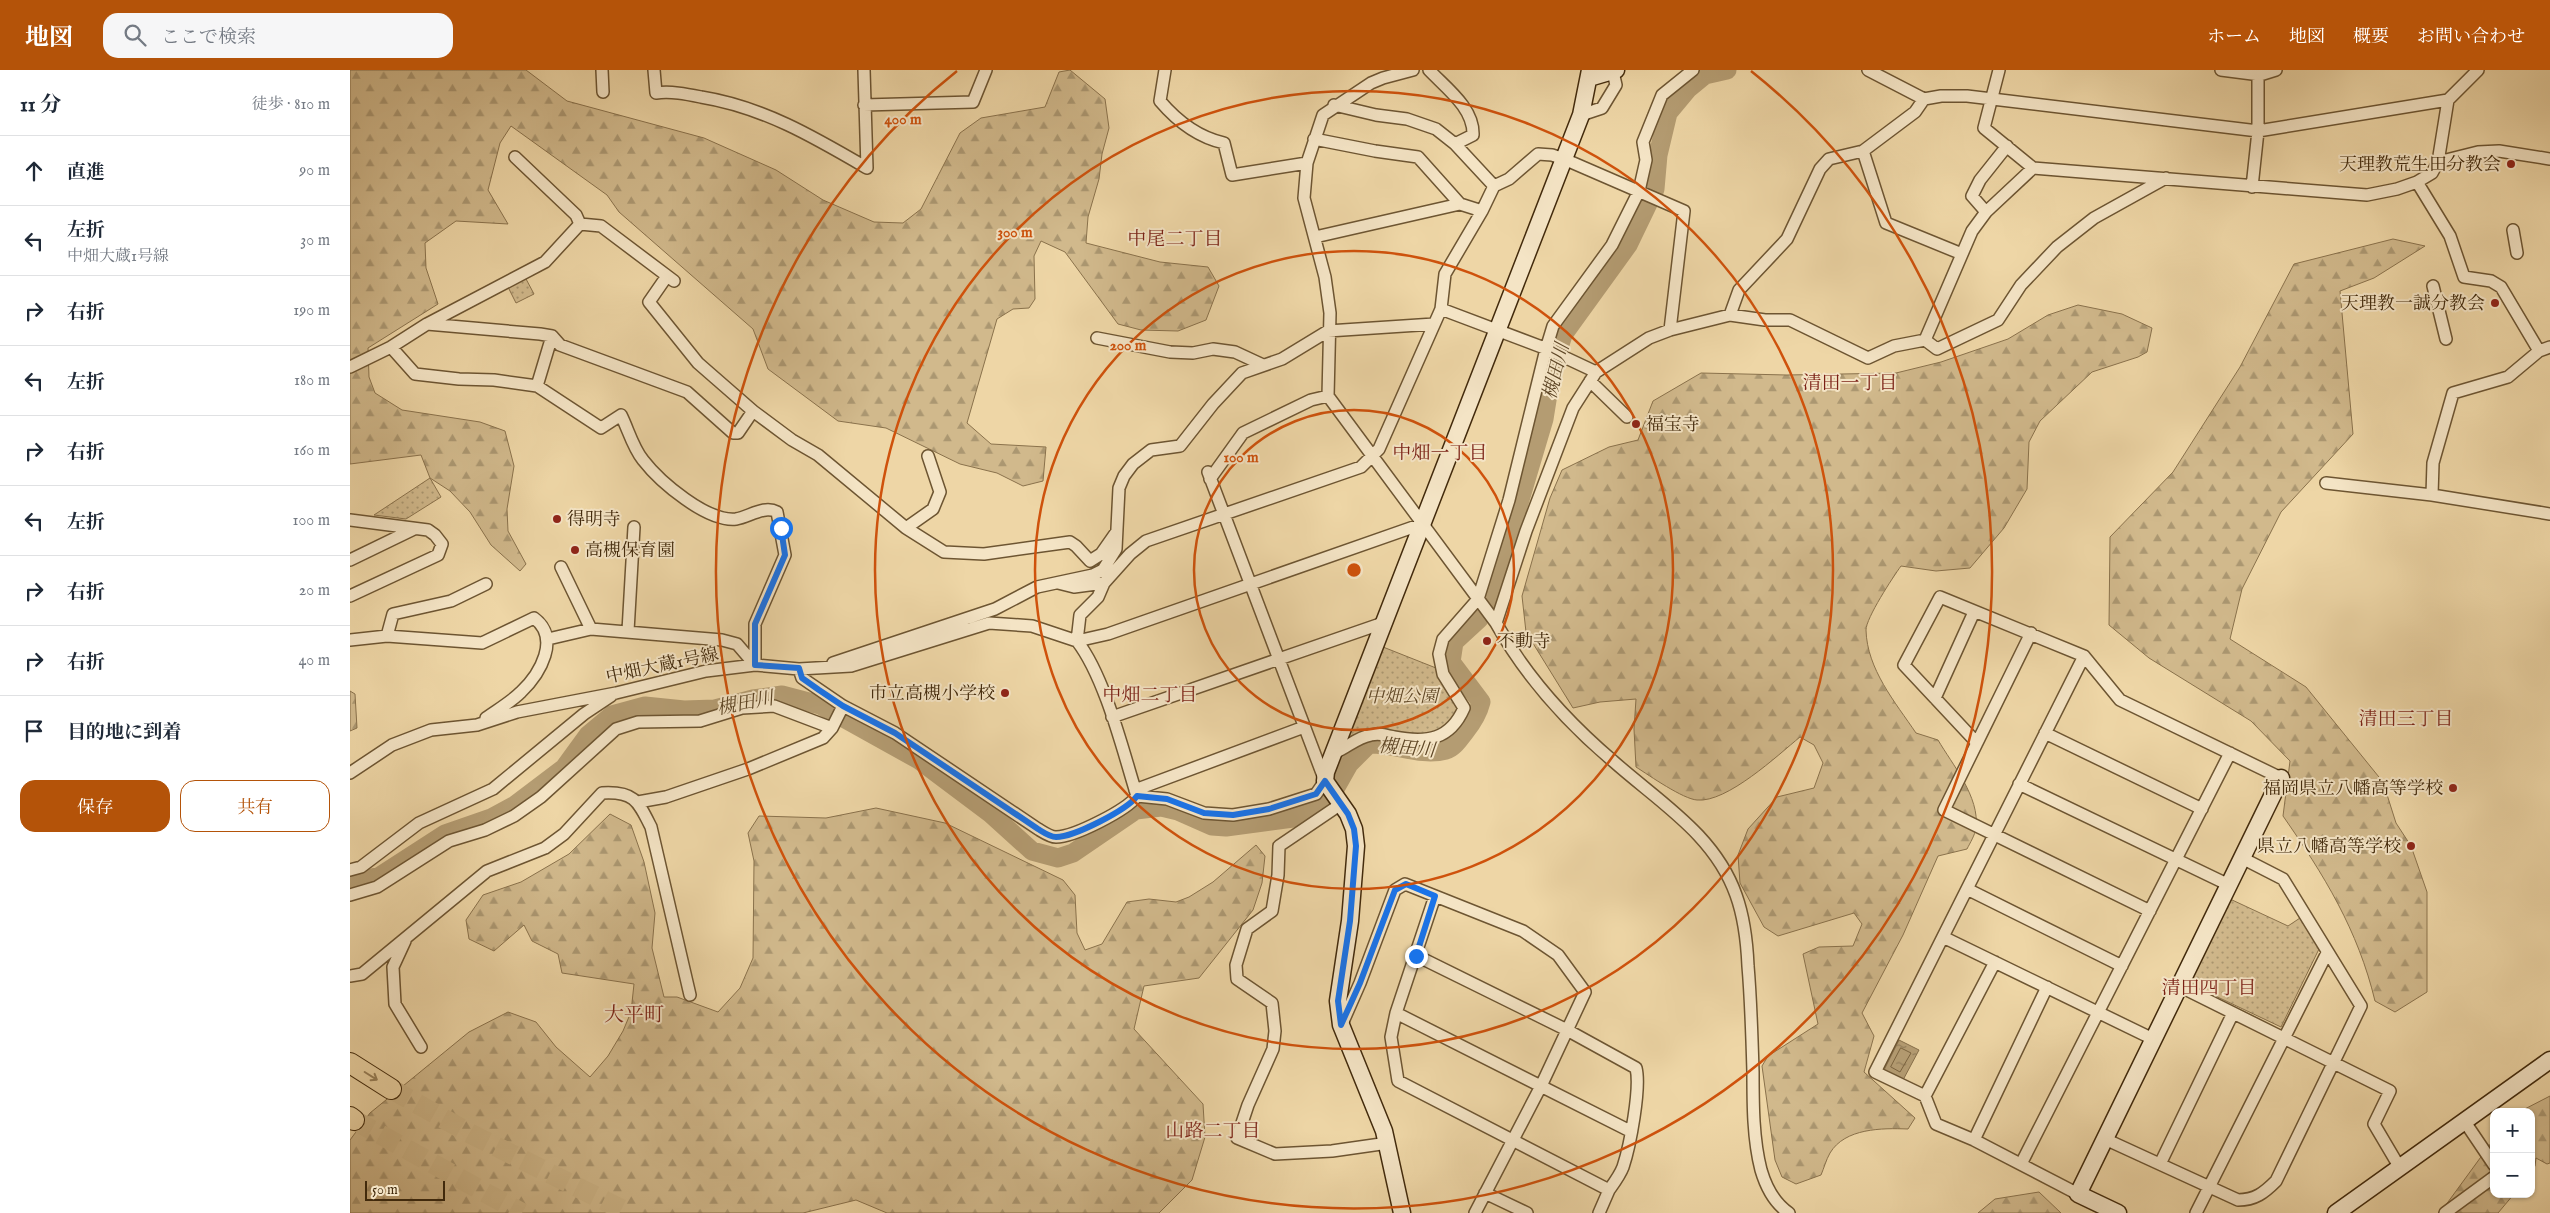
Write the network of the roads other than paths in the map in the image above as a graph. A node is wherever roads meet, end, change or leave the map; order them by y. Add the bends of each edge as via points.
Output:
1 (602, 70) edge
2 (654, 70) edge
3 (864, 70) edge
4 (986, 70) edge
5 (1165, 70) edge
6 (1413, 70) edge
7 (1429, 70) edge
8 (1693, 70) edge
9 (1868, 70) edge
10 (1999, 70) edge
11 (2221, 70) edge
12 (2276, 70) edge
13 (2478, 70) edge
14 (1615, 71) edge
15 (2259, 72) edge
16 (1589, 74) edge
17 (602, 92) dead end
18 (1992, 99) junction
19 (1924, 100) junction
20 (2448, 100) junction
21 (864, 105) junction
22 (1334, 106) junction
23 (1581, 115) junction
24 (2258, 131) junction
25 (1314, 139) junction
26 (1455, 144) junction
27 (2007, 146) junction
28 (1863, 151) junction
29 (515, 157) dead end
30 (1564, 159) junction
31 (2550, 159) edge
32 (2438, 162) junction
33 (1307, 163) junction
34 (2033, 168) junction
35 (2166, 178) junction
36 (2418, 182) junction
37 (1494, 186) junction
38 (2252, 187) junction
39 (1647, 195) junction
40 (1460, 204) junction
41 (1482, 211) junction
42 (1986, 212) junction
43 (580, 224) junction
44 (2513, 230) dead end
45 (1314, 237) junction
46 (2517, 253) dead end
47 (1962, 254) junction
48 (2433, 286) dead end
49 (1441, 309) junction
50 (1730, 315) junction
51 (427, 324) junction
52 (1434, 324) junction
53 (1497, 330) junction
54 (1670, 330) junction
55 (1328, 332) junction
56 (552, 336) junction
57 (1097, 338) dead end
58 (2446, 339) dead end
59 (1925, 340) junction
60 (392, 347) junction
61 (1546, 349) junction
62 (2544, 349) edge
63 (1262, 365) junction
64 (350, 367) edge
65 (1593, 377) junction
66 (537, 386) junction
67 (1328, 396) junction
68 (753, 411) junction
69 (1628, 417) dead end
70 (928, 456) dead end
71 (1373, 457) junction
72 (2326, 483) dead end
73 (2432, 496) junction
74 (1224, 514) junction
75 (2550, 514) edge
76 (350, 520) edge
77 (1422, 524) junction
78 (634, 527) dead end
79 (906, 528) junction
80 (415, 529) junction
81 (1115, 534) junction
82 (350, 560) edge
83 (561, 567) dead end
84 (1058, 583) junction
85 (1104, 583) junction
86 (1250, 583) junction
87 (486, 584) dead end
88 (350, 596) edge
89 (1478, 600) junction
90 (1974, 612) junction
91 (1493, 619) junction
92 (1383, 623) junction
93 (591, 629) junction
94 (628, 631) junction
95 (2030, 633) junction
96 (387, 636) junction
97 (548, 639) junction
98 (350, 640) edge
99 (1078, 641) junction
100 (2084, 656) junction
101 (1279, 659) junction
102 (755, 665) junction
103 (799, 668) junction
104 (815, 668) junction
105 (616, 693) junction
106 (1935, 698) junction
107 (843, 706) junction
108 (1112, 717) junction
109 (477, 725) junction
110 (832, 726) junction
111 (1304, 727) junction
112 (2046, 733) junction
113 (1977, 742) junction
114 (1334, 753) junction
115 (2230, 753) junction
116 (350, 773) edge
117 (2281, 778) joint
118 (1327, 784) junction
119 (2019, 784) junction
120 (1136, 793) junction
121 (638, 802) junction
122 (1340, 802) junction
123 (2202, 808) junction
124 (1994, 835) junction
125 (2242, 858) junction
126 (2176, 860) junction
127 (350, 870) edge
128 (2229, 885) junction
129 (1967, 889) junction
130 (350, 895) edge
131 (1435, 896) junction
132 (2150, 911) junction
133 (1943, 937) junction
134 (406, 939) junction
135 (2327, 953) junction
136 (1416, 956) junction
137 (1995, 962) junction
138 (2122, 966) junction
139 (350, 976) edge
140 (2179, 986) junction
141 (2047, 987) junction
142 (690, 994) dead end
143 (1396, 1012) junction
144 (2098, 1012) junction
145 (2233, 1013) junction
146 (1341, 1025) junction
147 (1567, 1030) junction
148 (2284, 1038) junction
149 (2154, 1039) junction
150 (421, 1047) dead end
151 (2550, 1060) edge
152 (350, 1063) edge
153 (2334, 1063) junction
154 (1541, 1086) junction
155 (391, 1089) tunnel mouth
156 (1925, 1096) junction
157 (2465, 1122) junction
158 (1630, 1131) junction
159 (2105, 1139) junction
160 (1512, 1140) junction
161 (1974, 1140) junction
162 (1388, 1143) junction
163 (2490, 1159) edge
164 (2021, 1164) junction
165 (2160, 1164) junction
166 (2400, 1168) junction
167 (2490, 1180) edge
168 (2209, 1188) junction
169 (1609, 1190) junction
170 (1485, 1193) junction
171 (2078, 1194) junction
172 (1402, 1213) edge
173 (1475, 1213) edge
174 (1527, 1213) edge
175 (1599, 1213) edge
176 (1789, 1213) edge
177 (2118, 1213) edge
178 (2196, 1213) edge
179 (2336, 1213) edge
180 (2445, 1213) edge

1 - 17 street
2 - 21 street via 656,92 669,91 723,100 757,110 806,132 867,168
3 - 21 street
4 - 21 street via 973,102
5 - 33 street via 1160,101 1192,131 1224,143 1232,175
6 - 22 street via 1383,78
7 - 26 street via 1468,113 1473,126 1472,135
8 - 39 street via 1662,95 1643,142
9 - 19 street
10 - 18 street
11 - 15 street
12 - 15 street
13 - 20 street
14 - 16 street
14 - 23 street via 1616,85 1602,108
15 - 24 street
16 - 23 street
18 - 19 street via 1953,95
18 - 24 street
18 - 27 street via 1984,128
19 - 28 street via 1908,118
20 - 24 street
20 - 32 street
22 - 25 street via 1323,115
22 - 26 street via 1407,119 1436,129
23 - 30 street
24 - 38 street
25 - 33 street
25 - 40 street via 1418,157
26 - 37 street
27 - 34 street
27 - 42 street via 1980,180 1972,196
28 - 47 street via 1886,223
28 - 50 street via 1829,159 1820,169 1787,239 1740,290
29 - 43 street via 576,215
30 - 37 street via 1538,154 1508,179
30 - 39 street
30 - 53 street
31 - 32 street via 2478,152
32 - 36 street via 2432,173
33 - 45 street via 1304,198
34 - 35 street
34 - 42 street
35 - 38 street
35 - 59 street via 2094,218 2057,247 2022,285 1998,320 1937,349
36 - 38 street via 2367,195 2303,188
36 - 62 street via 2450,236 2464,277 2491,281 2501,287
37 - 41 street
39 - 54 street via 1684,211
39 - 61 street via 1553,326
40 - 41 street
40 - 45 street
41 - 49 street via 1445,274
42 - 47 street via 1972,231
43 - 51 street via 545,262
43 - 68 street via 601,226 670,278 648,302 698,363
44 - 46 street
45 - 55 street via 1328,294
47 - 59 street
48 - 58 street
49 - 52 street
49 - 53 street
50 - 54 street
50 - 59 street via 1790,320 1868,358 1894,346
51 - 56 street
51 - 60 street
52 - 55 street
52 - 71 street
53 - 61 street
53 - 77 street
54 - 65 street via 1649,338
55 - 63 street via 1282,359
55 - 67 street
56 - 66 street
56 - 68 street via 560,345 687,392 733,433 738,433
57 - 63 street via 1170,352 1228,351
60 - 64 street
60 - 66 street via 415,374
61 - 65 street
61 - 89 street via 1509,500
62 - 73 street via 2508,377 2453,393 2433,463
63 - 81 street via 1242,374 1213,404 1189,441 1180,446 1151,450 1133,464 1119,488
65 - 69 street
65 - 91 street via 1574,408
66 - 102 street via 601,428 621,415 643,460 695,506 735,519 765,510 777,512 785,555 755,624
67 - 71 street
67 - 74 street via 1311,400 1244,433 1209,476
68 - 79 street via 818,455
70 - 79 street via 940,492 933,509
71 - 74 street via 1360,467
71 - 77 street
72 - 73 street
73 - 75 street
74 - 85 street via 1146,541
74 - 86 street
76 - 80 street
77 - 86 street
77 - 89 street
77 - 92 street
78 - 94 street
79 - 81 street via 944,552 984,554 1070,542 1090,561 1101,554
80 - 82 street
80 - 88 street via 428,530 435,535 442,544 438,555
81 - 84 street via 1116,549 1103,570
83 - 93 street
84 - 85 street via 1074,587
84 - 104 street via 1037,587 995,609
85 - 99 street via 1098,597 1080,615
86 - 99 street via 1108,634
86 - 101 street
87 - 96 street via 451,601 393,614
89 - 91 street
89 - 114 street via 1443,640 1439,654 1444,674 1464,708 1458,721 1441,736 1425,739 1370,735
90 - 95 street
90 - 106 street
90 - 106 street via 1940,597 1904,666
91 - 176 street via 1536,686 1611,760 1679,816 1717,855 1736,896 1747,944 1759,1159 1769,1191 1780,1208
92 - 101 street
92 - 114 street
93 - 94 street
93 - 97 street
94 - 102 street via 737,644
95 - 100 street
95 - 113 street
96 - 97 street via 482,643 534,618 541,623
96 - 98 street
97 - 109 street via 543,665 521,692
99 - 104 street, 中畑大蔵1号線 via 1032,626 988,623 851,666
99 - 108 street via 1088,655
100 - 112 street
100 - 115 street via 2120,700
101 - 108 street
101 - 111 street
102 - 103 street, 中畑大蔵1号線
102 - 105 street, 中畑大蔵1号線 via 706,671
103 - 104 street, 中畑大蔵1号線
103 - 107 street via 802,678
105 - 109 street, 中畑大蔵1号線 via 517,712
105 - 127 street via 584,714 493,789 419,823 361,867
106 - 113 street
107 - 110 street
107 - 120 street via 895,733 1054,837 1069,835 1111,814 1133,801
108 - 120 street
109 - 116 street, 中畑大蔵1号線 via 423,733 392,745
110 - 121 street via 822,738 748,769 666,797
110 - 130 street via 774,706 742,708 700,721 638,722 616,729 541,797 514,816 485,830 449,841 377,887
111 - 118 street
111 - 120 street
112 - 119 street
112 - 123 street
113 - 124 street via 1944,810
114 - 118 street
115 - 117 street
115 - 123 street
117 - 125 street
118 - 120 street via 1316,794 1269,809 1233,815 1204,813 1167,799
118 - 122 street
119 - 124 street
119 - 126 street
121 - 134 street via 628,795 602,793 564,834 545,848 487,871
121 - 142 street via 651,827
122 - 146 street via 1354,829 1356,846 1350,921 1338,1001
122 - 162 street via 1279,846 1272,911 1247,930 1236,965 1237,978 1272,1002 1275,1031 1273,1049 1236,1138 1275,1154 1332,1151
123 - 126 street
124 - 129 street
124 - 132 street
125 - 128 street
125 - 135 street via 2283,879
126 - 128 street
126 - 132 street
128 - 140 street
129 - 133 street
129 - 138 street
131 - 136 street
131 - 146 street via 1406,884 1395,890
131 - 147 street via 1523,931 1558,955 1585,992
132 - 138 street
133 - 137 street
133 - 156 street via 1875,1072
134 - 139 street via 362,974
134 - 150 street via 394,967 395,1004
135 - 148 street
135 - 153 street via 2361,1006
136 - 143 street
136 - 147 street
137 - 141 street
137 - 156 street
138 - 144 street
140 - 145 street
140 - 149 street
141 - 144 street
141 - 161 street
143 - 154 street
143 - 160 street via 1391,1037 1398,1081
144 - 149 street
144 - 164 street
145 - 148 street
145 - 165 street
146 - 162 street
147 - 154 street
147 - 158 street via 1636,1068 1639,1079
148 - 153 street
148 - 168 street
149 - 159 street
151 - 157 street
152 -> 155 highway
153 - 166 street via 2390,1091 2374,1124
153 - 168 street via 2276,1181 2265,1192 2252,1200 2238,1200
154 - 158 street
154 - 160 street
156 - 161 street via 1936,1124
157 - 163 street
157 - 166 street
158 - 169 street via 1622,1168
159 - 165 street
159 - 171 street
160 - 169 street
160 - 170 street
161 - 164 street
162 - 172 street
164 - 171 street
165 - 168 street
166 - 179 street
167 - 180 street
168 - 178 street
169 - 175 street
170 - 173 street
170 - 174 street
171 - 177 street

